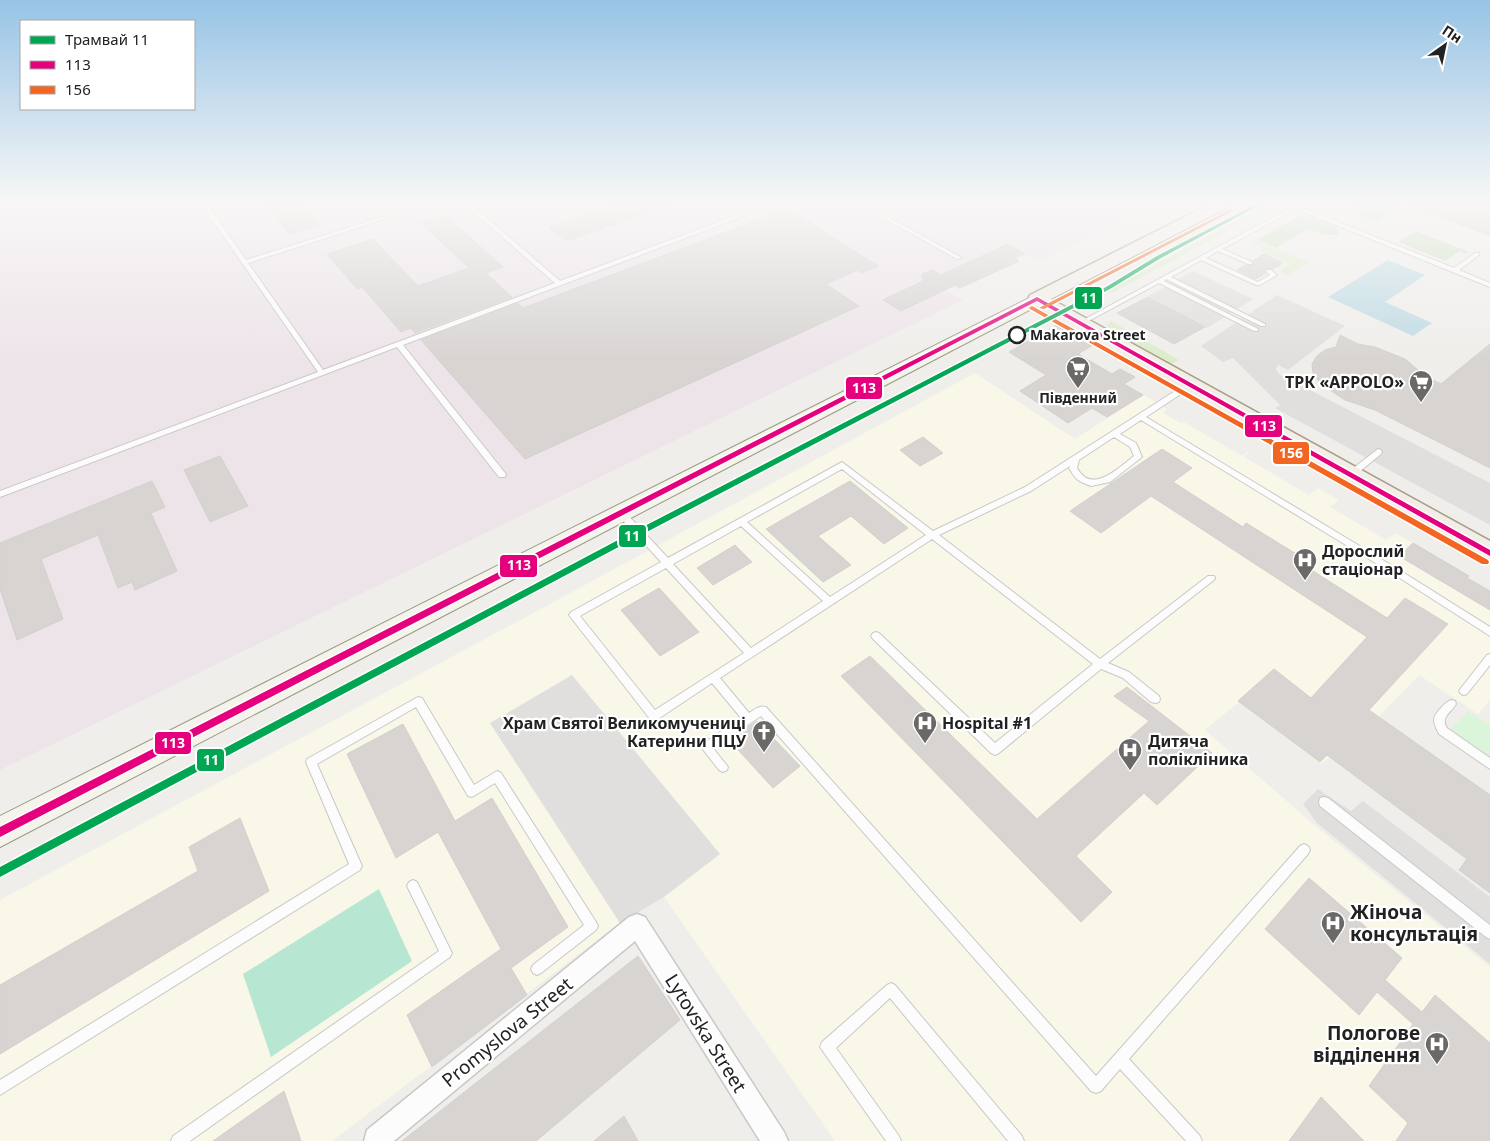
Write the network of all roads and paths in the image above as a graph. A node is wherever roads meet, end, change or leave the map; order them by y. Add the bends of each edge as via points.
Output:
1 (240, 254) edge
2 (270, 254) edge
3 (524, 254) edge
4 (638, 254) edge
5 (952, 254) edge
6 (1125, 254) edge
7 (1208, 254) edge
8 (1230, 254) edge
9 (1413, 254) edge
10 (1477, 254) dead end
11 (959, 258) dead end
12 (1201, 258) junction
13 (245, 262) junction
14 (1250, 262) dead end
15 (1269, 271) dead end
16 (1454, 271) junction
17 (1166, 278) junction
18 (1159, 281) junction
19 (558, 284) junction
20 (1490, 285) edge
21 (1037, 300) junction
22 (1079, 324) junction
23 (1263, 325) dead end
24 (1256, 330) dead end
25 (398, 344) junction
26 (322, 373) junction
27 (1189, 386) junction
28 (1142, 417) junction
29 (1114, 434) junction
30 (1378, 452) dead end
31 (1076, 458) junction
32 (502, 475) dead end
33 (1350, 475) junction
34 (0, 494) edge
35 (621, 513) junction
36 (742, 522) junction
37 (932, 535) junction
38 (1490, 553) edge
39 (667, 563) junction
40 (1211, 578) dead end
41 (829, 601) junction
42 (1490, 632) edge
43 (876, 636) dead end
44 (751, 654) junction
45 (1490, 658) edge
46 (1100, 664) junction
47 (714, 678) junction
48 (1464, 690) dead end
49 (1154, 699) dead end
50 (1450, 704) dead end
51 (748, 719) junction
52 (1490, 764) edge
53 (723, 767) dead end
54 (1324, 802) dead end
55 (0, 832) edge
56 (1304, 850) dead end
57 (412, 886) dead end
58 (638, 925) joint
59 (1490, 933) edge
60 (537, 969) dead end
61 (1120, 1059) junction
62 (0, 1088) edge
63 (376, 1139) dead end
64 (178, 1141) edge
65 (775, 1141) edge
66 (894, 1141) edge
67 (1016, 1141) edge
68 (1195, 1141) edge

1 - 13 lane
2 - 13 lane
3 - 19 lane
4 - 19 lane
5 - 11 lane
6 - 21 main road
7 - 12 lane
8 - 14 lane
9 - 16 lane
10 - 16 lane
12 - 15 lane via 1258,284 1274,275
12 - 17 lane
13 - 26 lane
16 - 20 lane
17 - 18 lane
17 - 23 lane
18 - 22 lane
18 - 24 lane
19 - 25 lane
21 - 22 main road
21 - 35 main road
22 - 27 main road
25 - 26 lane
25 - 32 lane
26 - 34 lane
27 - 28 lane
27 - 33 main road
28 - 29 lane
28 - 42 lane via 1398,572
29 - 31 lane
29 - 31 lane via 1133,445 1138,457 1107,480 1091,484 1078,477 1073,468
30 - 33 lane
31 - 37 lane via 1028,489
33 - 38 main road
35 - 39 lane
35 - 55 main road
36 - 37 lane via 842,464
36 - 39 lane
36 - 41 lane
37 - 41 lane
37 - 46 lane
39 - 44 lane
39 - 47 lane via 574,615 654,716
40 - 46 lane
41 - 44 lane
43 - 46 lane via 995,750
44 - 47 lane
45 - 48 lane
46 - 49 lane via 1126,675
47 - 51 lane
50 - 52 lane via 1439,717 1443,731
51 - 53 lane via 706,747
51 - 61 lane via 762,710 1096,1086
54 - 59 lane
56 - 61 lane
57 - 64 lane via 446,953
58 - 63 street, Promyslova Street
58 - 65 street, Lytovska Street
60 - 62 lane via 592,926 497,776 472,792 418,702 311,762 356,866
61 - 68 lane
66 - 67 lane via 826,1046 891,989

